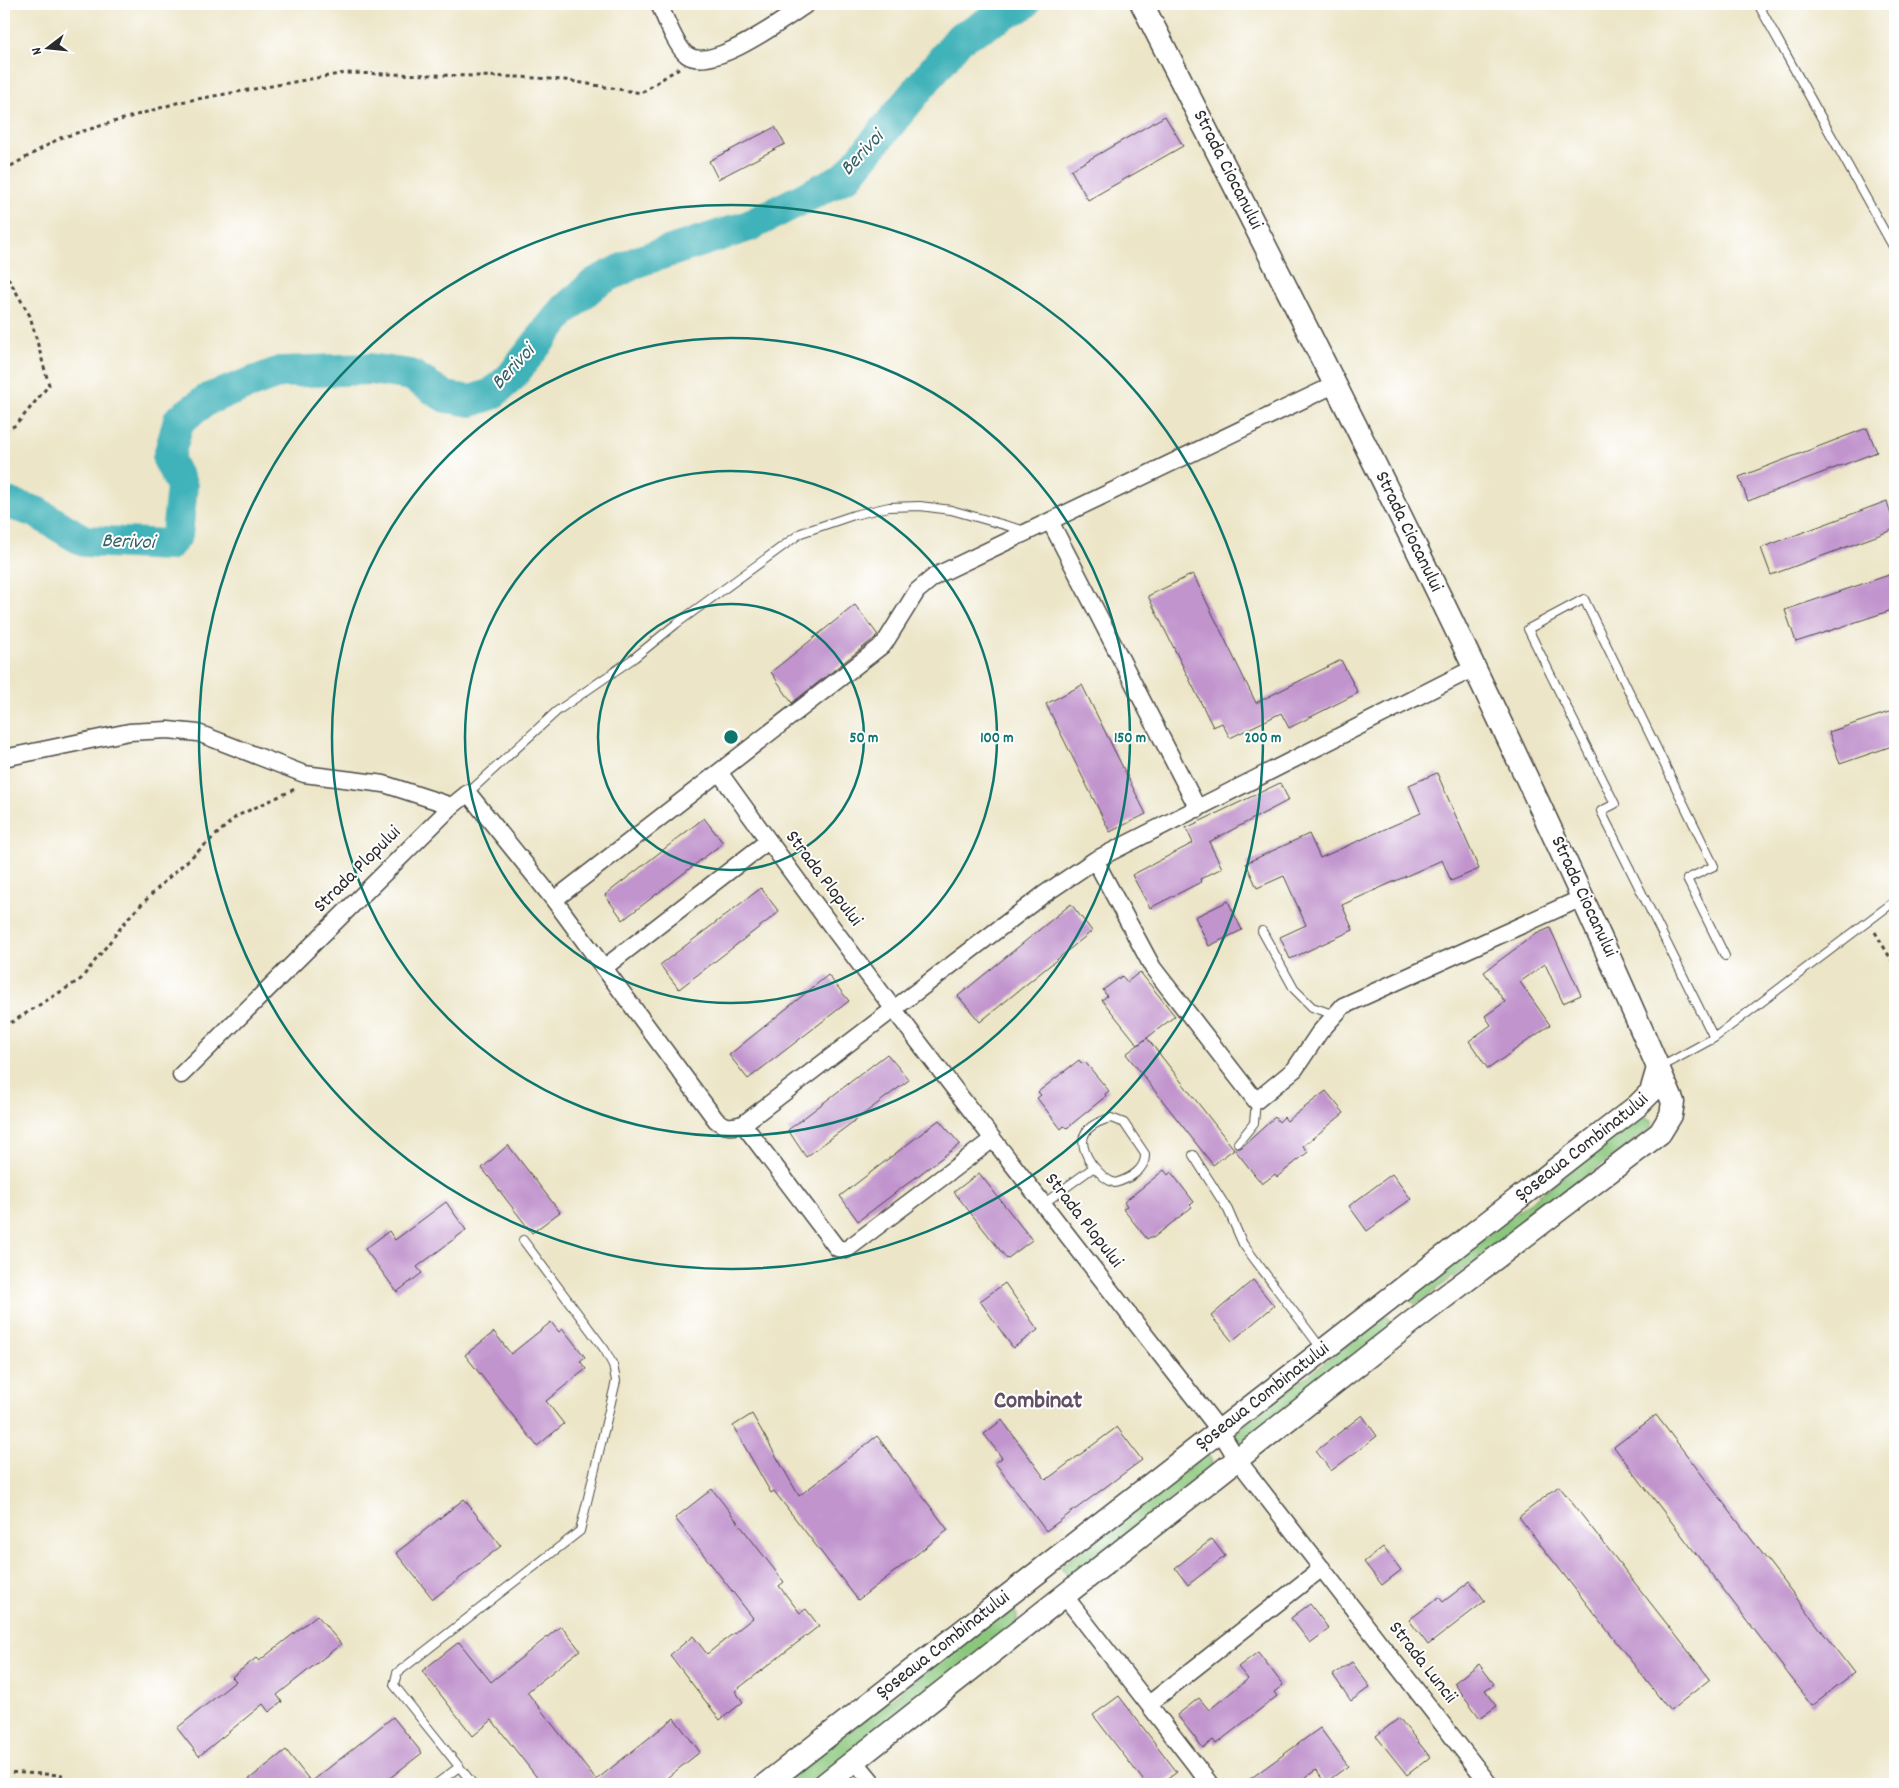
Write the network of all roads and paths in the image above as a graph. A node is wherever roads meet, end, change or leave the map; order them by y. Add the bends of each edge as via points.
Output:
1 (659, 4) edge
2 (807, 4) edge
3 (1142, 4) edge
4 (1758, 4) edge
5 (695, 59) junction
6 (4, 170) edge
7 (1895, 250) edge
8 (4, 271) edge
9 (1336, 384) junction
10 (4, 431) edge
11 (1050, 521) junction
12 (1028, 531) junction
13 (1474, 668) junction
14 (4, 758) edge
15 (719, 772) junction
16 (317, 777) junction
17 (468, 793) junction
18 (452, 806) junction
19 (1198, 809) junction
20 (768, 841) junction
21 (1095, 860) junction
22 (1584, 896) junction
23 (554, 900) junction
24 (1895, 901) edge
25 (1868, 921) junction
26 (1262, 932) dead end
27 (1725, 956) dead end
28 (1895, 966) edge
29 (605, 967) junction
30 (896, 1009) junction
31 (1335, 1015) junction
32 (4, 1027) edge
33 (1714, 1038) junction
34 (1658, 1068) junction
35 (181, 1075) dead end
36 (1256, 1101) junction
37 (743, 1124) junction
38 (994, 1139) junction
39 (1238, 1143) dead end
40 (1193, 1154) dead end
41 (1094, 1167) junction
42 (1043, 1204) junction
43 (523, 1240) dead end
44 (1392, 1294) junction
45 (1413, 1321) junction
46 (1322, 1350) junction
47 (1220, 1430) junction
48 (1237, 1459) junction
49 (1322, 1568) junction
50 (1044, 1570) junction
51 (1064, 1595) junction
52 (1149, 1704) junction
53 (855, 1760) junction
54 (459, 1767) junction
55 (4, 1772) edge
56 (63, 1775) dead end
57 (436, 1784) edge
58 (473, 1784) edge
59 (766, 1784) edge
60 (825, 1784) edge
61 (874, 1784) edge
62 (1210, 1784) edge
63 (1489, 1784) edge

1 - 5 street via 682,50
2 - 5 street via 748,42 708,59
3 - 9 main road, Strada Ciocanului
4 - 7 lane
5 - 6 path via 641,93 556,79 345,73 180,102 60,138
8 - 10 path via 30,316 49,384 16,425
9 - 11 street
9 - 13 main road, Strada Ciocanului
11 - 12 street
11 - 19 street
12 - 15 street via 935,576 917,591 884,644
12 - 17 lane via 951,510 920,506 889,507 801,533 634,658 557,711
13 - 19 street
13 - 22 main road, Strada Ciocanului
14 - 16 street via 129,732 168,730 198,733
15 - 20 street, Strada Plopului
15 - 23 street
16 - 18 street via 384,784
16 - 32 path via 237,816 129,917 81,978
17 - 18 street, Strada Plopului
17 - 23 street
18 - 35 street, Strada Plopului
19 - 21 street
20 - 29 street
20 - 30 street, Strada Plopului
21 - 30 street via 1044,895
21 - 36 street via 1153,968
22 - 31 street via 1343,1006
22 - 34 main road, Strada Ciocanului
23 - 29 street
24 - 25 lane
25 - 28 path
25 - 33 lane
26 - 31 lane via 1294,989 1312,1007
27 - 33 lane via 1687,879 1714,866 1584,599 1528,629 1615,804 1600,811
29 - 37 street via 716,1120 721,1125 732,1127
30 - 37 street
30 - 38 street, Strada Plopului
31 - 36 street via 1295,1069
33 - 34 lane
34 - 44 main road, Șoseaua Combinatului via 1651,1092 1637,1106
34 - 45 main road, Șoseaua Combinatului via 1673,1102 1660,1133
36 - 39 lane via 1254,1123
37 - 38 street via 837,1248 846,1250
38 - 42 street, Strada Plopului
40 - 46 lane via 1228,1210 1243,1244
41 - 41 lane via 1081,1141 1085,1131 1103,1120 1118,1119 1142,1147 1146,1160 1127,1178 1115,1183 1104,1178
41 - 42 lane
42 - 47 street, Strada Plopului
43 - 54 lane via 605,1350 613,1365 616,1381 580,1531 396,1673 394,1685
44 - 45 main road
44 - 46 main road, Șoseaua Combinatului
45 - 48 main road, Șoseaua Combinatului
46 - 47 main road, Șoseaua Combinatului
47 - 48 street, Strada Plopului
47 - 50 main road, Șoseaua Combinatului
48 - 49 street, Strada Luncii
48 - 51 main road, Șoseaua Combinatului
49 - 52 street
49 - 63 street, Strada Luncii
50 - 51 main road
50 - 59 main road, Șoseaua Combinatului
51 - 52 street
51 - 53 main road, Șoseaua Combinatului
52 - 62 street
53 - 60 main road, Șoseaua Combinatului
53 - 61 street
54 - 57 lane
54 - 58 lane
55 - 56 path

